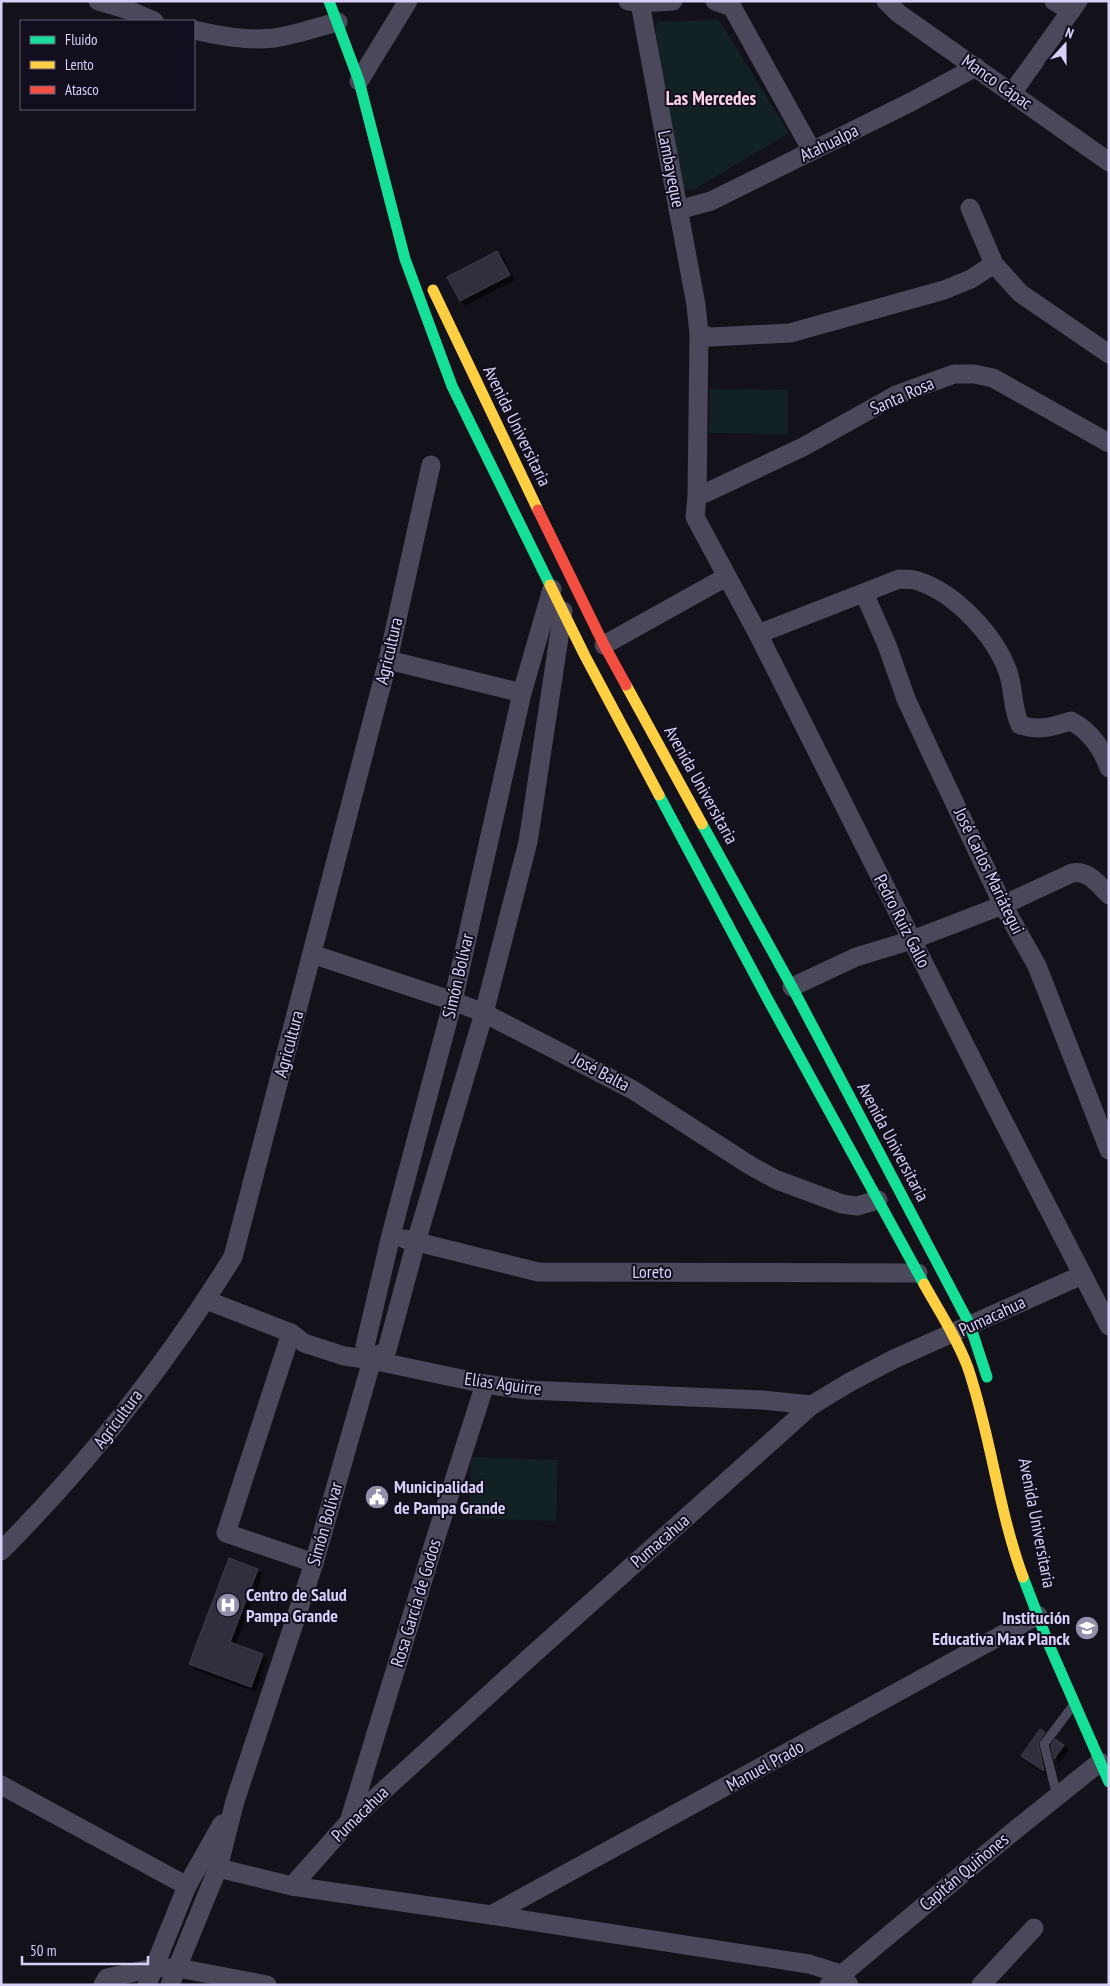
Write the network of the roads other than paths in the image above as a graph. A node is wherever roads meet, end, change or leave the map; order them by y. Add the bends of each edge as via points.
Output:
1 (98, 1) edge
2 (329, 1) edge
3 (408, 1) edge
4 (673, 1) edge
5 (715, 1) edge
6 (886, 1) edge
7 (1054, 1) edge
8 (634, 2) edge
9 (127, 6) edge
10 (1075, 6) edge
11 (152, 20) edge
12 (338, 22) junction
13 (195, 30) edge
14 (976, 67) junction
15 (359, 81) junction
16 (1012, 92) junction
17 (812, 151) junction
18 (1109, 162) edge
19 (385, 179) junction
20 (970, 208) dead end
21 (678, 210) junction
22 (416, 252) dead end
23 (994, 264) junction
24 (428, 279) dead end
25 (699, 334) junction
26 (1109, 354) edge
27 (1109, 443) edge
28 (431, 465) dead end
29 (697, 497) junction
30 (695, 517) joint
31 (726, 577) junction
32 (552, 589) junction
33 (864, 593) junction
34 (563, 611) junction
35 (758, 634) junction
36 (604, 645) junction
37 (388, 660) junction
38 (522, 694) junction
39 (1109, 768) edge
40 (1109, 895) edge
41 (1004, 904) junction
42 (912, 940) junction
43 (312, 954) junction
44 (792, 987) junction
45 (453, 1001) junction
46 (484, 1013) junction
47 (1109, 1150) edge
48 (878, 1200) junction
49 (391, 1235) junction
50 (416, 1242) junction
51 (918, 1273) junction
52 (1082, 1275) junction
53 (206, 1300) junction
54 (970, 1325) junction
55 (1109, 1326) edge
56 (291, 1333) junction
57 (952, 1335) junction
58 (372, 1360) junction
59 (485, 1384) junction
60 (992, 1392) dead end
61 (812, 1405) junction
62 (1021, 1532) dead end
63 (1, 1551) edge
64 (314, 1563) junction
65 (1038, 1615) junction
66 (1075, 1703) junction
67 (1100, 1762) junction
68 (1109, 1782) edge
69 (1, 1785) edge
70 (1057, 1797) junction
71 (235, 1801) junction
72 (348, 1823) junction
73 (218, 1868) junction
74 (187, 1886) junction
75 (292, 1886) junction
76 (491, 1915) junction
77 (1034, 1928) dead end
78 (174, 1976) edge
79 (150, 1977) edge
80 (840, 1981) edge
81 (103, 1985) edge
82 (267, 1985) edge
83 (981, 1985) edge

1 - 9 street
2 - 12 main road
3 - 15 street
4 - 8 street
5 - 17 street via 732,6
6 - 14 street, Manco Cápac via 898,13
7 - 10 street
8 - 21 street, Lambayeque
9 - 11 street
10 - 16 street
12 - 13 street via 275,38 235,37
12 - 15 main road
14 - 16 street, Manco Cápac
14 - 17 street, Atahualpa
15 - 19 main road
16 - 18 street, Manco Cápac
17 - 21 street, Atahualpa via 711,201
19 - 22 main road
19 - 32 main road, Avenida Universitaria via 405,259 452,386
20 - 23 street
21 - 25 street, Lambayeque
23 - 25 street via 971,279 944,290 790,333 711,337
23 - 26 street via 1020,293
24 - 36 main road, Avenida Universitaria
25 - 29 street, Lambayeque
27 - 29 street, Santa Rosa via 993,378 954,374 896,395 803,447
28 - 37 street, Agricultura
29 - 30 street, Lambayeque
30 - 31 street, Pedro Ruiz Gallo
31 - 35 street, Pedro Ruiz Gallo
31 - 36 street
32 - 34 main road, Avenida Universitaria
32 - 38 street, Simón Bolívar
33 - 35 street
33 - 39 street via 899,579 916,580 953,599 999,652 1008,673 1015,715 1020,725 1046,728 1071,721 1095,741
33 - 41 street, José Carlos Mariátegui via 906,699
34 - 46 street, Simón Bolívar via 528,842
34 - 48 main road, Avenida Universitaria via 766,996
35 - 42 street, Pedro Ruiz Gallo
36 - 44 main road, Avenida Universitaria
37 - 38 street
37 - 43 street, Agricultura
38 - 45 street, Simón Bolívar
40 - 41 street via 1081,871
41 - 42 street
41 - 47 street, José Carlos Mariátegui via 1037,966
42 - 44 street via 856,957
42 - 52 street, Pedro Ruiz Gallo
43 - 45 street, José Balta
43 - 53 street, Agricultura via 233,1257
44 - 54 main road, Avenida Universitaria
45 - 46 street, José Balta
45 - 49 street, Simón Bolívar
46 - 48 street, José Balta via 634,1090 777,1180 842,1204 857,1206
46 - 50 street, Simón Bolívar
48 - 51 main road, Avenida Universitaria
49 - 50 street, Loreto
49 - 58 street, Simón Bolívar via 365,1346
50 - 51 street, Loreto via 538,1272
50 - 58 street, Simón Bolívar via 386,1350
51 - 57 main road, Avenida Universitaria
52 - 54 street, Pumacahua
52 - 55 street, Pedro Ruiz Gallo
53 - 56 street, Elías Aguirre
53 - 63 street, Agricultura via 82,1465
54 - 57 street, Pumacahua
54 - 60 main road, Avenida Universitaria
56 - 58 street, Elías Aguirre via 304,1343 344,1356
56 - 64 street via 226,1533
57 - 61 street, Pumacahua via 887,1363
57 - 65 main road, Avenida Universitaria via 978,1402 1017,1560
58 - 59 street, Elías Aguirre
58 - 64 street, Simón Bolívar
59 - 61 street, Elías Aguirre via 526,1390
59 - 72 street, Rosa García de Godos
61 - 72 street, Pumacahua
62 - 65 main road, Avenida Universitaria
64 - 71 street, Simón Bolívar
65 - 66 main road
65 - 76 street, Manuel Prado
66 - 67 main road
66 - 70 lane via 1044,1744
67 - 68 main road
67 - 70 street, Capitán Quiñones
69 - 74 street
70 - 80 street, Capitán Quiñones
71 - 73 street, Simón Bolívar
71 - 74 street, Simón Bolívar
72 - 75 street, Pumacahua
73 - 75 street
73 - 78 street, Simón Bolívar
74 - 79 street, Simón Bolívar
75 - 76 street
76 - 80 street via 809,1964
77 - 83 street
78 - 79 street
78 - 82 street
79 - 81 street via 107,1978

